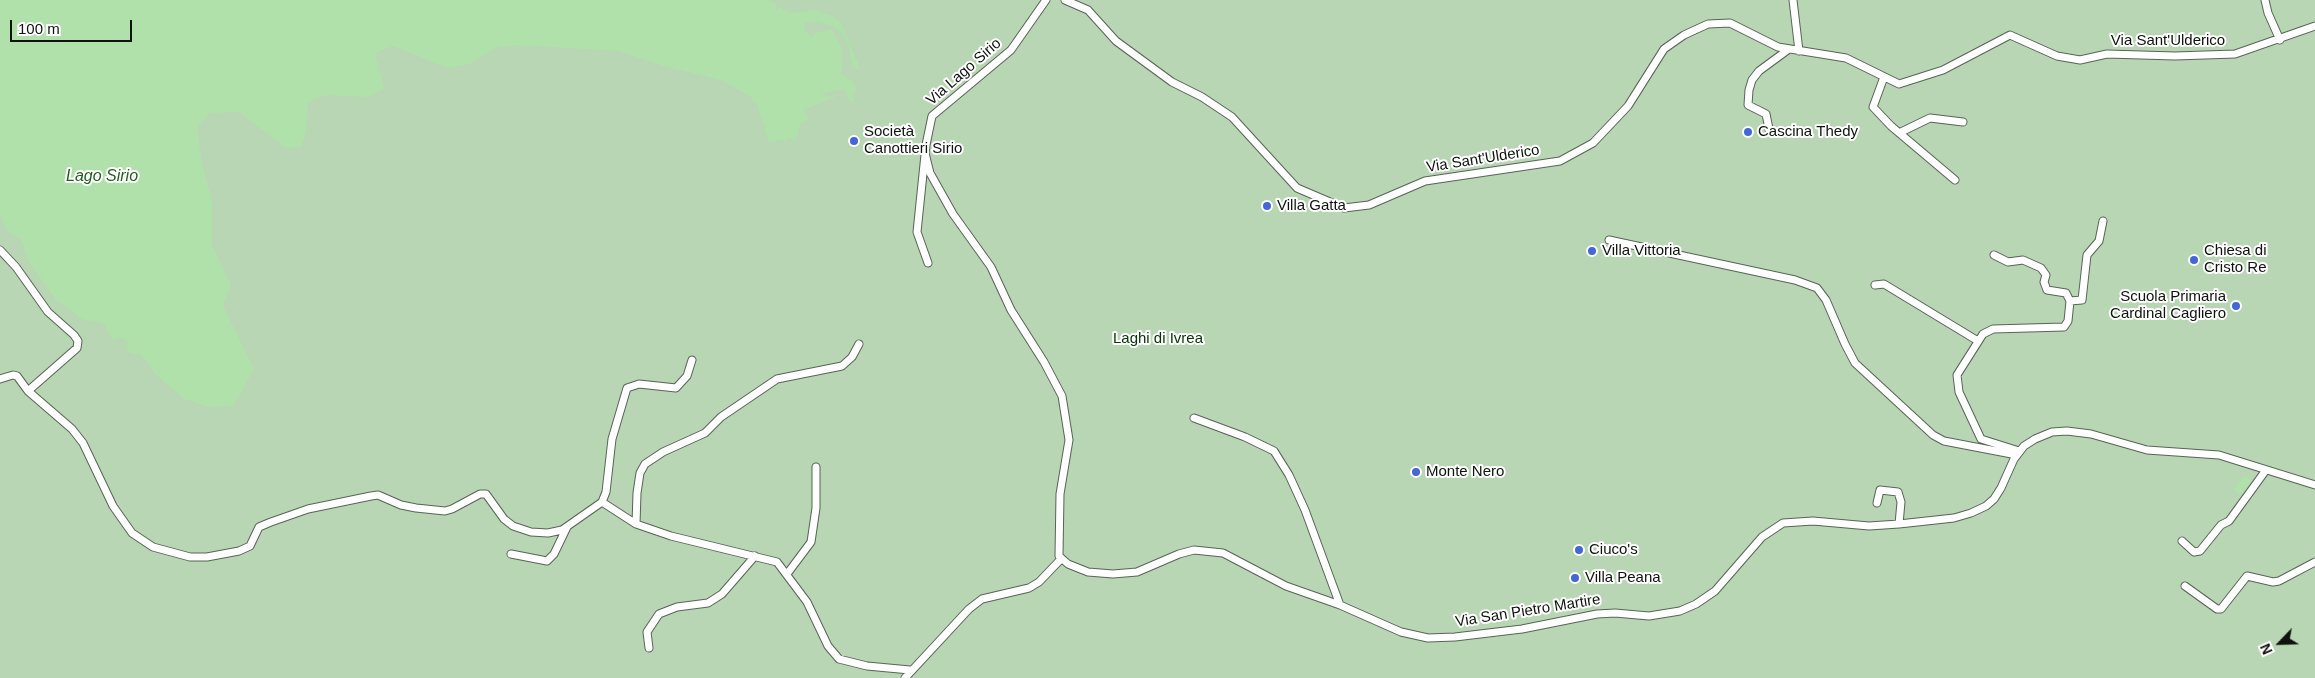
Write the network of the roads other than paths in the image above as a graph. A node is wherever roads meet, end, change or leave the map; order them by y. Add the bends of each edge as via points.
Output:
1 (1046, 0) edge
2 (1065, 0) edge
3 (1793, 0) edge
4 (2265, 0) edge
5 (2315, 26) edge
6 (2280, 40) junction
7 (1789, 49) junction
8 (1799, 50) junction
9 (1884, 77) junction
10 (1963, 122) dead end
11 (1769, 130) dead end
12 (1899, 133) junction
13 (925, 153) junction
14 (1955, 180) dead end
15 (2103, 222) dead end
16 (1609, 240) dead end
17 (0, 250) edge
18 (1994, 255) dead end
19 (928, 263) dead end
20 (1875, 285) dead end
21 (2070, 301) junction
22 (1978, 341) junction
23 (859, 344) dead end
24 (692, 360) dead end
25 (0, 379) edge
26 (28, 391) junction
27 (1194, 418) dead end
28 (2018, 453) junction
29 (816, 467) dead end
30 (2266, 470) junction
31 (2315, 485) edge
32 (602, 502) junction
33 (1877, 503) dead end
34 (636, 524) junction
35 (1899, 524) junction
36 (567, 526) junction
37 (2182, 541) dead end
38 (511, 554) dead end
39 (755, 556) junction
40 (1061, 559) junction
41 (2315, 562) edge
42 (787, 574) junction
43 (2185, 586) dead end
44 (1340, 605) junction
45 (648, 648) dead end
46 (910, 670) junction
47 (905, 678) edge

1 - 13 street, Via Lago Sirio via 1011,50 934,114
2 - 7 street, Via Sant'Ulderico via 1088,10 1116,41 1172,82 1232,117 1297,188 1344,208 1369,204 1425,181 1560,161 1593,143 1628,106 1664,49 1697,27 1730,23 1778,47
3 - 8 street
4 - 6 street
5 - 6 street, Via Sant'Ulderico
6 - 9 street, Via Sant'Ulderico via 2225,55 2107,54 2080,60 2057,56 2010,35 1943,70 1907,83 1900,84
7 - 8 street, Via Sant'Ulderico
7 - 11 street via 1759,71 1748,90 1748,105 1766,114
8 - 9 street, Via Sant'Ulderico via 1846,58
9 - 12 street via 1872,105
10 - 12 street via 1930,118
12 - 14 street
13 - 19 street, Via Lago Sirio via 917,232
13 - 40 street via 930,172 953,214 992,267 1011,310 1062,396 1069,440 1060,494 1058,541
15 - 21 street via 2099,241 2087,255 2082,300
16 - 28 street via 1795,280 1817,288 1826,300 1855,362 1933,435 1944,441
17 - 26 street via 48,312 78,341 77,348
18 - 21 street via 2008,262 2023,260 2041,268 2046,274 2047,290 2066,294
20 - 22 street via 1884,284
21 - 22 street via 2068,321 2064,327 1993,329
22 - 28 street via 1957,375 1959,392 1981,440
23 - 34 street via 842,366 777,379 721,417 705,434 663,452 645,464 637,493
24 - 32 street via 687,376 676,388 638,384 627,388 612,439
25 - 26 street via 17,376
26 - 36 street via 72,429 83,443 113,506 132,532 154,547 190,557 239,551 250,546 259,527 271,522 308,509 378,495 402,505 445,511 486,494 513,526 548,533
27 - 44 street via 1274,451 1290,475 1305,510
28 - 30 street, Via San Pietro Martire via 2040,436 2067,431 2112,439 2146,450 2218,455
28 - 35 street, Via San Pietro Martire via 2001,488 1986,506 1954,518
29 - 42 street via 816,508 811,542
30 - 31 street, Via San Pietro Martire
30 - 37 street via 2229,521 2221,525 2200,551 2194,552
32 - 34 street
32 - 36 street
33 - 35 street via 1880,490 1898,492 1902,502
34 - 39 street via 690,542
35 - 44 street, Via San Pietro Martire via 1783,523 1762,537 1715,591 1696,604 1664,615 1615,612 1522,629 1428,638 1385,626
36 - 38 street via 554,554 547,561
39 - 42 street via 777,562
39 - 45 street via 722,594 708,603 677,607 659,614 647,632
40 - 44 street, Via San Pietro Martire via 1080,570 1113,574 1137,572 1194,550 1223,553 1286,586
40 - 46 street via 1029,588 982,599
41 - 43 street via 2278,581 2247,576 2221,609
42 - 46 street via 807,602 828,646 839,659 867,666
46 - 47 street

